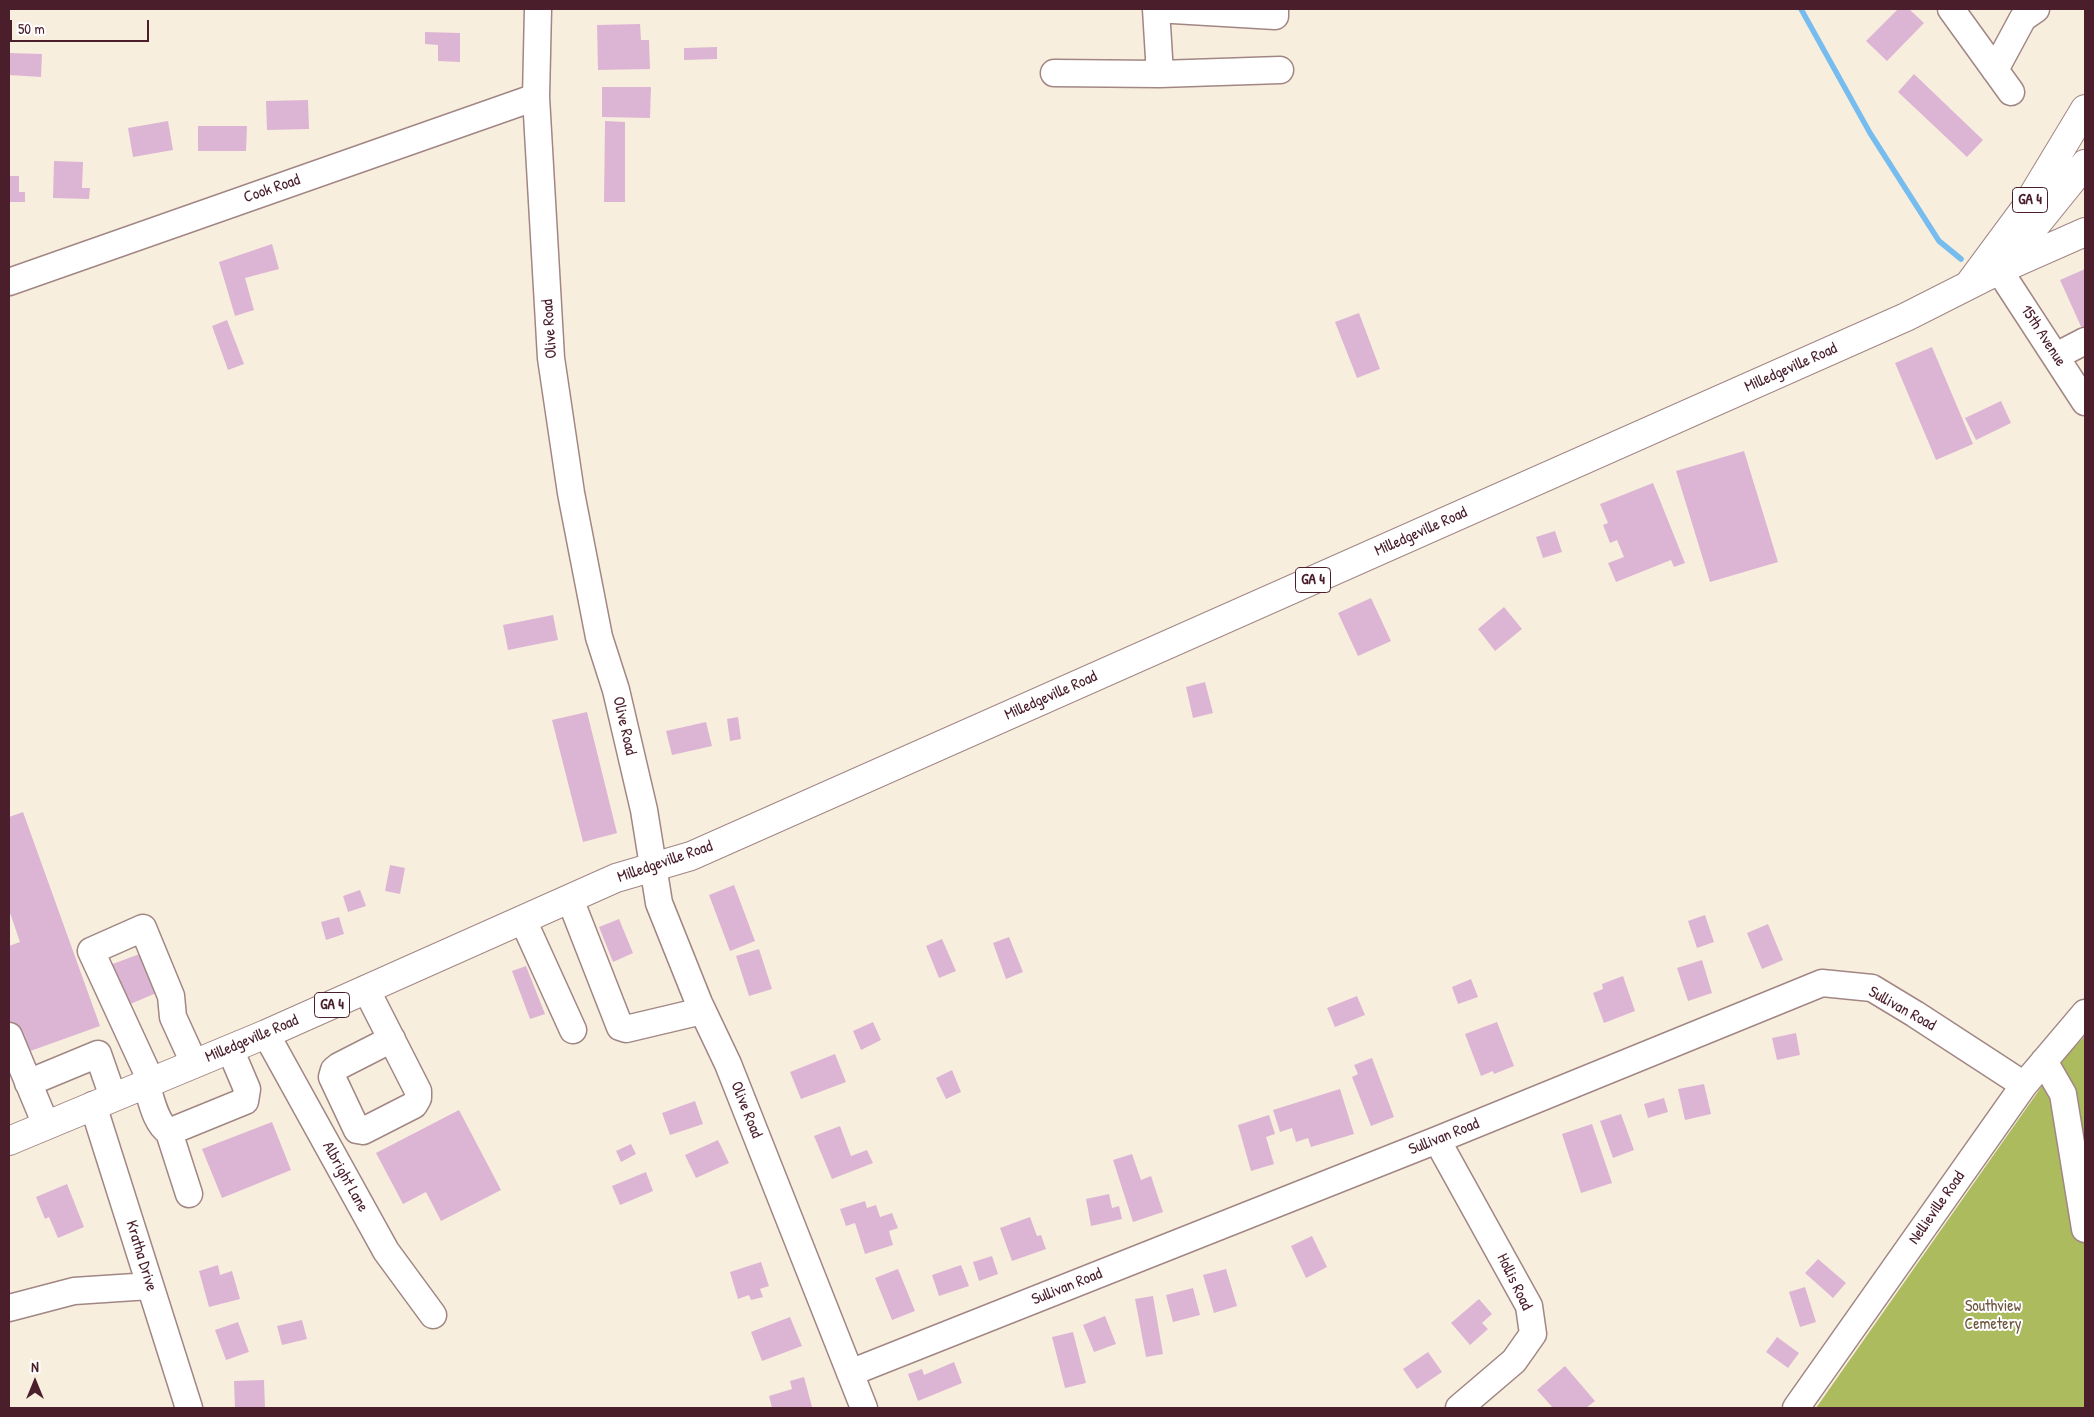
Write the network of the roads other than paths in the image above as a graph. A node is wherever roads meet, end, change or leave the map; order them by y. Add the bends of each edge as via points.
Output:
1 (538, 9) edge
2 (1144, 9) edge
3 (1156, 9) edge
4 (1275, 9) edge
5 (1951, 9) edge
6 (2036, 9) edge
7 (1280, 70) dead end
8 (1995, 70) junction
9 (1054, 73) dead end
10 (1160, 74) junction
11 (2011, 92) dead end
12 (536, 97) junction
13 (2085, 109) edge
14 (2085, 164) edge
15 (2085, 232) edge
16 (1999, 270) junction
17 (11, 280) edge
18 (1968, 286) junction
19 (2085, 341) edge
20 (2056, 356) junction
21 (2085, 402) edge
22 (655, 867) junction
23 (570, 899) junction
24 (523, 920) junction
25 (366, 989) junction
26 (702, 1010) junction
27 (2085, 1013) edge
28 (573, 1030) dead end
29 (266, 1034) junction
30 (9, 1036) edge
31 (392, 1039) dead end
32 (230, 1049) junction
33 (2044, 1061) junction
34 (194, 1063) junction
35 (148, 1082) junction
36 (28, 1083) junction
37 (2024, 1085) junction
38 (103, 1101) junction
39 (46, 1125) junction
40 (169, 1132) junction
41 (1438, 1140) junction
42 (9, 1141) edge
43 (189, 1194) dead end
44 (2085, 1229) edge
45 (150, 1286) junction
46 (9, 1308) edge
47 (433, 1315) dead end
48 (850, 1373) junction
49 (188, 1408) edge
50 (864, 1408) edge
51 (1459, 1408) edge
52 (1796, 1408) edge

1 - 12 street, Olive Road
2 - 3 street
3 - 4 street via 1275,16
3 - 10 street
5 - 8 street
6 - 8 street via 2023,18
7 - 10 street
8 - 11 street
9 - 10 street
12 - 17 street, Cook Road
12 - 22 street, Olive Road via 551,358 569,483 599,636 616,690
13 - 18 main road, GA 4 via 2024,210
14 - 16 main road, GA 4
15 - 16 main road, Milledgeville Road
16 - 18 main road, Milledgeville Road / GA 4
16 - 20 street, 15th Avenue
18 - 22 main road, Milledgeville Road / GA 4 via 1906,317 700,852
19 - 20 street
20 - 21 street, 15th Avenue
22 - 23 main road, Milledgeville Road / GA 4 via 616,878
22 - 26 street, Olive Road via 660,903
23 - 24 main road, Milledgeville Road / GA 4
23 - 26 street via 620,1027 626,1029
24 - 25 main road, Milledgeville Road / GA 4
24 - 28 street
25 - 29 main road, Milledgeville Road / GA 4
25 - 31 street
26 - 48 street, Olive Road via 728,1064
27 - 33 street, Nellieville Road
29 - 32 main road, Milledgeville Road / GA 4
29 - 47 street, Albright Lane via 386,1250
30 - 36 street
32 - 34 main road, Milledgeville Road / GA 4
32 - 40 street via 247,1089 245,1101
33 - 37 street, Nellieville Road
33 - 44 street via 2063,1094
34 - 35 main road, Milledgeville Road / GA 4
34 - 35 street via 173,1017 171,996 143,928 91,951
35 - 38 main road, Milledgeville Road / GA 4
35 - 40 street via 159,1122
36 - 38 street, Kratha Drive via 98,1054
36 - 39 street
37 - 41 street, Sullivan Road via 1872,988 1822,983
37 - 52 street, Nellieville Road
38 - 39 main road, Milledgeville Road / GA 4
38 - 45 street, Kratha Drive
39 - 42 main road, Milledgeville Road / GA 4
40 - 43 street
41 - 48 street, Sullivan Road
41 - 51 street, Hollis Road via 1529,1306 1533,1334 1514,1360
45 - 46 street via 74,1291
45 - 49 street, Kratha Drive
48 - 50 street, Olive Road

